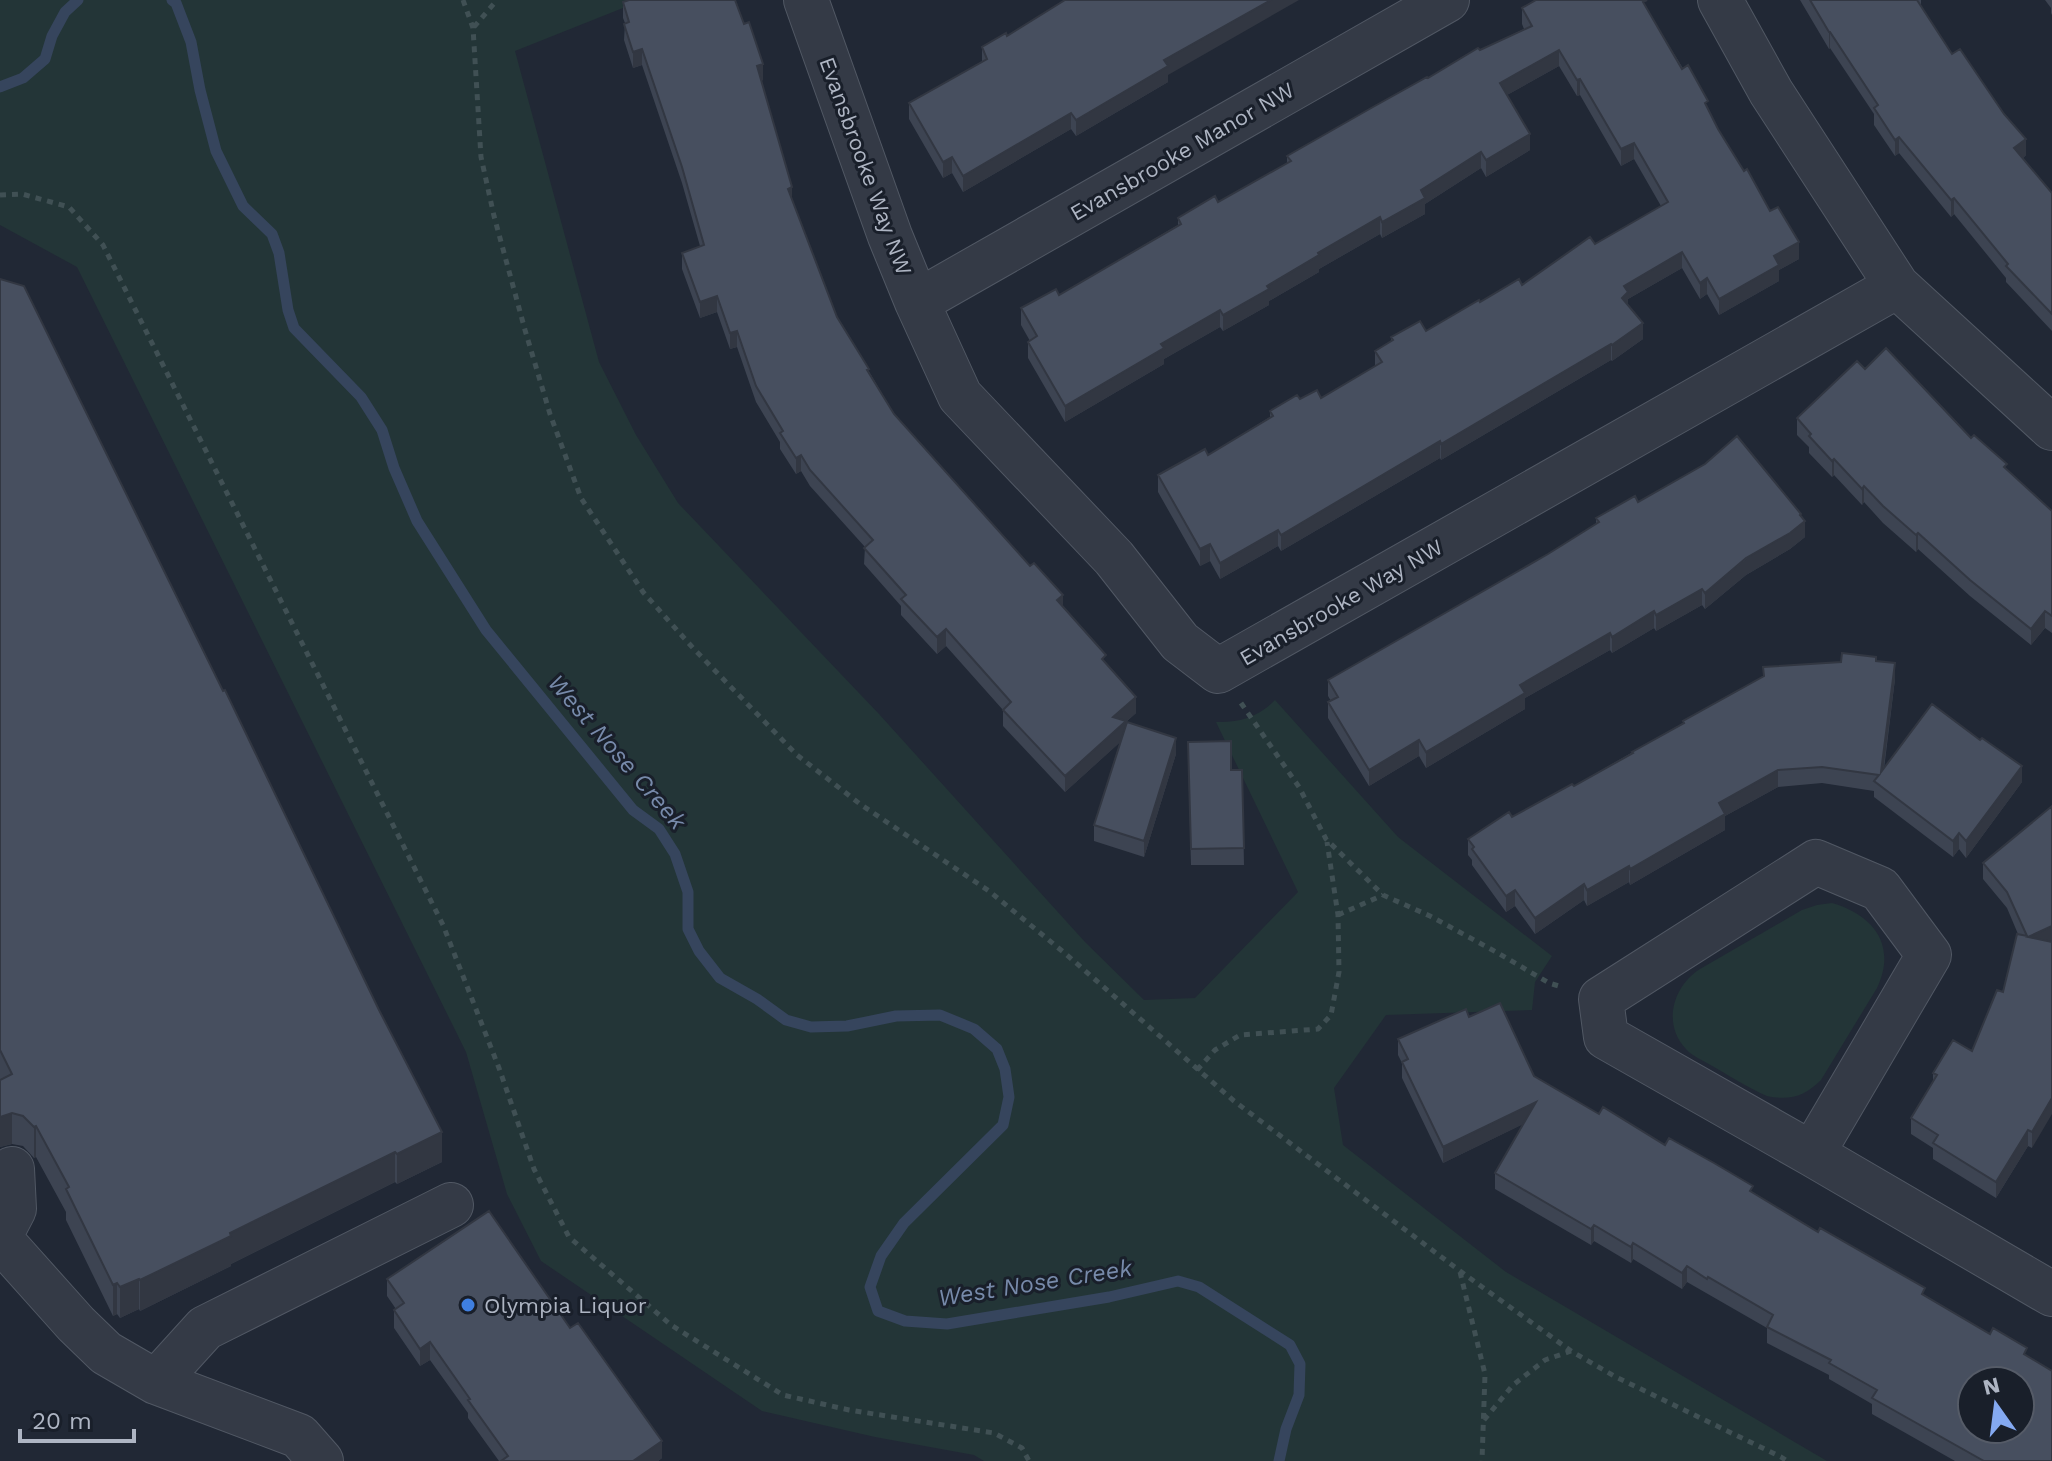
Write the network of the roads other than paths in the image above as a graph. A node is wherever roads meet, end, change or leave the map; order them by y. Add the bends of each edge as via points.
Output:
1 (806, 0) edge
2 (1447, 0) edge
3 (1720, 0) edge
4 (1897, 286) junction
5 (917, 302) junction
6 (2052, 428) edge
7 (1812, 1154) junction
8 (12, 1169) dead end
9 (451, 1205) dead end
10 (0, 1238) edge
11 (2052, 1294) edge
12 (156, 1382) junction
13 (321, 1461) edge

1 - 5 street, Evansbrooke Way NW
2 - 5 street, Evansbrooke Manor NW
3 - 4 street via 1771,92
4 - 5 street, Evansbrooke Way NW via 1218,671 1180,642 1114,558 960,396
4 - 6 street
7 - 7 street via 1929,955 1880,889 1816,862 1601,999 1606,1037
7 - 11 street
8 - 10 street via 14,1209
9 - 12 street via 205,1328
10 - 12 street via 106,1353
12 - 13 street via 299,1436

